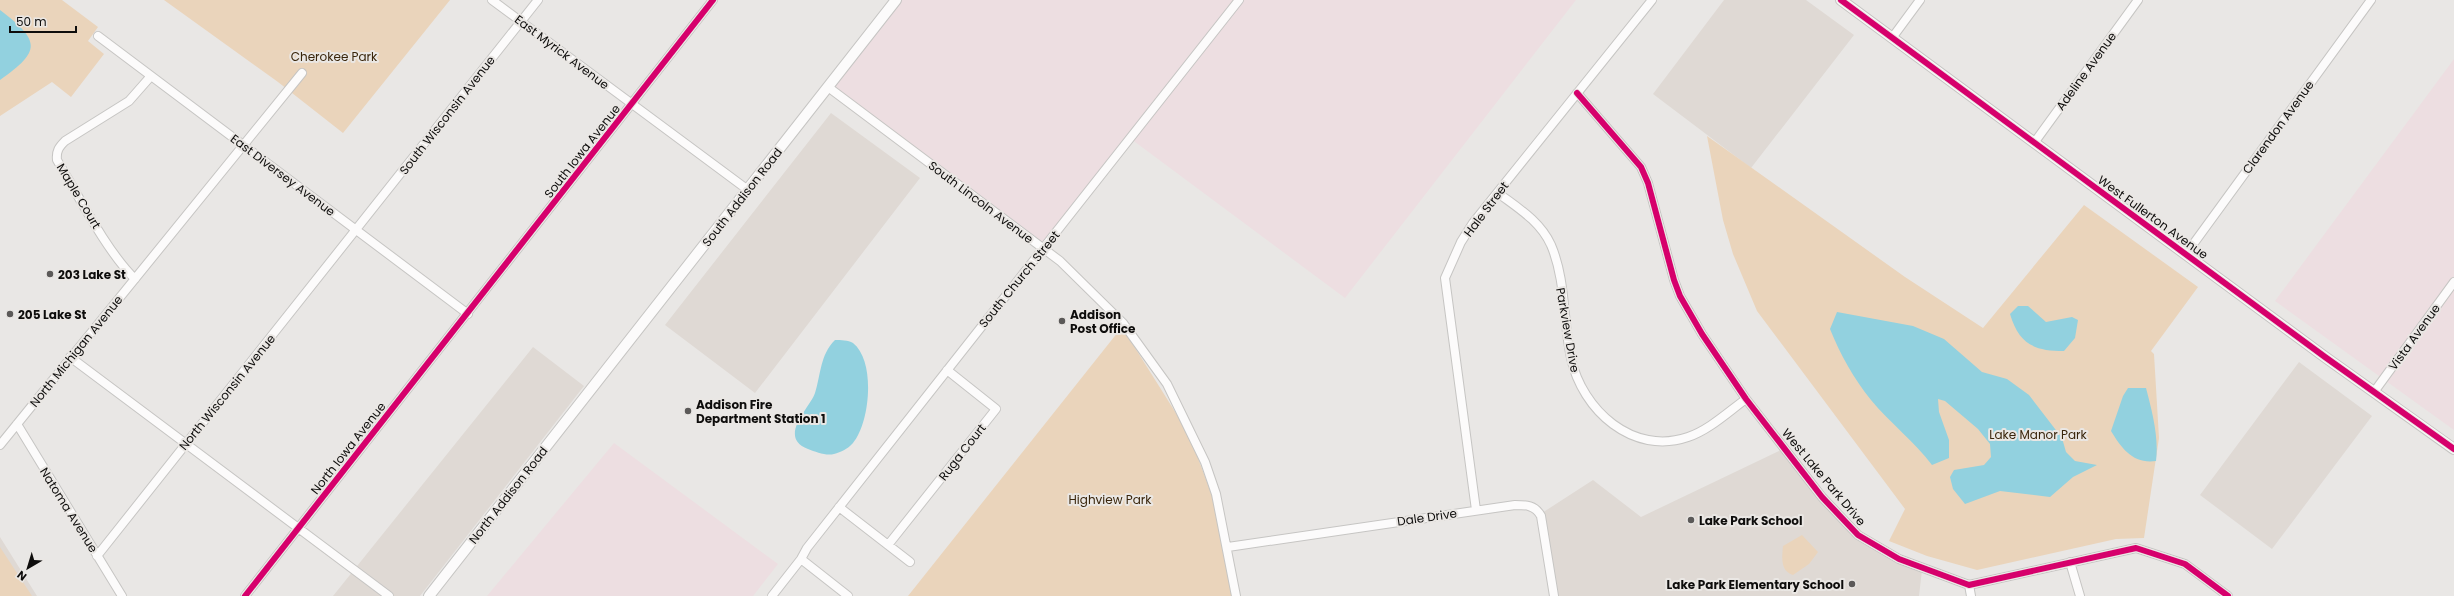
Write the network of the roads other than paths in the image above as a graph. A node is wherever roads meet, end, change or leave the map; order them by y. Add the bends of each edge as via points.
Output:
1 (492, 0) edge
2 (538, 0) edge
3 (713, 0) edge
4 (896, 0) edge
5 (1239, 0) edge
6 (1652, 0) edge
7 (1841, 0) edge
8 (1920, 0) edge
9 (2138, 0) edge
10 (2371, 0) edge
11 (521, 22) junction
12 (98, 36) dead end
13 (1892, 38) junction
14 (302, 73) dead end
15 (151, 76) junction
16 (828, 87) junction
17 (1577, 93) junction
18 (633, 104) junction
19 (2034, 143) junction
20 (243, 145) junction
21 (748, 190) junction
22 (1498, 193) junction
23 (357, 230) junction
24 (1044, 248) junction
25 (2186, 254) junction
26 (135, 279) junction
27 (2454, 282) edge
28 (468, 314) junction
29 (70, 357) junction
30 (946, 370) junction
31 (2374, 392) junction
32 (588, 394) joint
33 (1746, 399) junction
34 (17, 424) junction
35 (186, 444) junction
36 (0, 445) edge
37 (2454, 450) edge
38 (839, 507) junction
39 (1476, 510) junction
40 (298, 529) junction
41 (888, 545) junction
42 (1228, 547) junction
43 (97, 556) junction
44 (801, 559) junction
45 (910, 562) dead end
46 (2070, 562) junction
47 (1969, 585) junction
48 (122, 596) edge
49 (245, 596) edge
50 (389, 596) edge
51 (429, 596) edge
52 (772, 596) edge
53 (848, 596) edge
54 (1236, 596) edge
55 (1554, 596) edge
56 (1971, 596) edge
57 (2080, 596) edge
58 (2228, 596) edge

1 - 11 street, East Myrick Avenue
2 - 11 street, South Wisconsin Avenue
3 - 18 street, South Iowa Avenue
4 - 16 street, South Addison Road
5 - 24 street, South Church Street
6 - 17 street, Hale Street
7 - 13 street, West Fullerton Avenue
8 - 13 street
9 - 19 street, Adeline Avenue
10 - 25 street, Clarendon Avenue
11 - 18 street, East Myrick Avenue
11 - 23 street, South Wisconsin Avenue
12 - 15 street, East Diversey Avenue
13 - 19 street, West Fullerton Avenue
14 - 20 street, North Michigan Avenue
15 - 20 street, East Diversey Avenue
15 - 26 street, Maple Court via 129,101 65,141 58,150 57,157 124,269
16 - 21 street, South Addison Road
16 - 24 street, South Lincoln Avenue
17 - 22 street, Hale Street
17 - 33 street, West Lake Park Drive via 1641,167 1648,182 1680,296
18 - 21 street, East Myrick Avenue
18 - 28 street, South Iowa Avenue
19 - 25 street, West Fullerton Avenue
20 - 23 street, East Diversey Avenue
20 - 26 street, North Michigan Avenue
21 - 32 street, South Addison Road
22 - 33 street, Parkview Drive via 1534,221 1551,246 1559,272 1570,357 1576,376 1589,400 1608,421 1619,429 1644,439 1673,441 1699,433
22 - 39 street, Hale Street via 1461,242 1445,278
23 - 28 street, East Diversey Avenue
23 - 35 street, North Wisconsin Avenue
24 - 30 street, South Church Street
24 - 42 street, South Lincoln Avenue via 1119,318 1168,384 1206,462
25 - 31 street, West Fullerton Avenue
26 - 29 street, North Michigan Avenue
27 - 31 street, Vista Avenue
28 - 40 street, North Iowa Avenue
29 - 34 street, North Michigan Avenue
29 - 35 street
30 - 38 street, South Church Street
30 - 41 street, Ruga Court via 996,409
31 - 37 street, West Fullerton Avenue
32 - 51 street, North Addison Road
33 - 47 street, West Lake Park Drive via 1822,497 1858,536 1899,559
34 - 36 street, North Michigan Avenue
34 - 43 street, Natoma Avenue
35 - 40 street
35 - 43 street, North Wisconsin Avenue
38 - 41 street
38 - 44 street, South Church Street via 806,548
39 - 42 street, Dale Drive
39 - 55 street, Dale Drive via 1515,504 1527,505 1538,511 1543,523
40 - 49 street, North Iowa Avenue
40 - 50 street
41 - 45 street
42 - 54 street, South Lincoln Avenue
43 - 48 street, Natoma Avenue
44 - 52 street, South Church Street
44 - 53 street
46 - 47 street
46 - 57 street
46 - 58 street via 2136,548 2185,564
47 - 56 street

